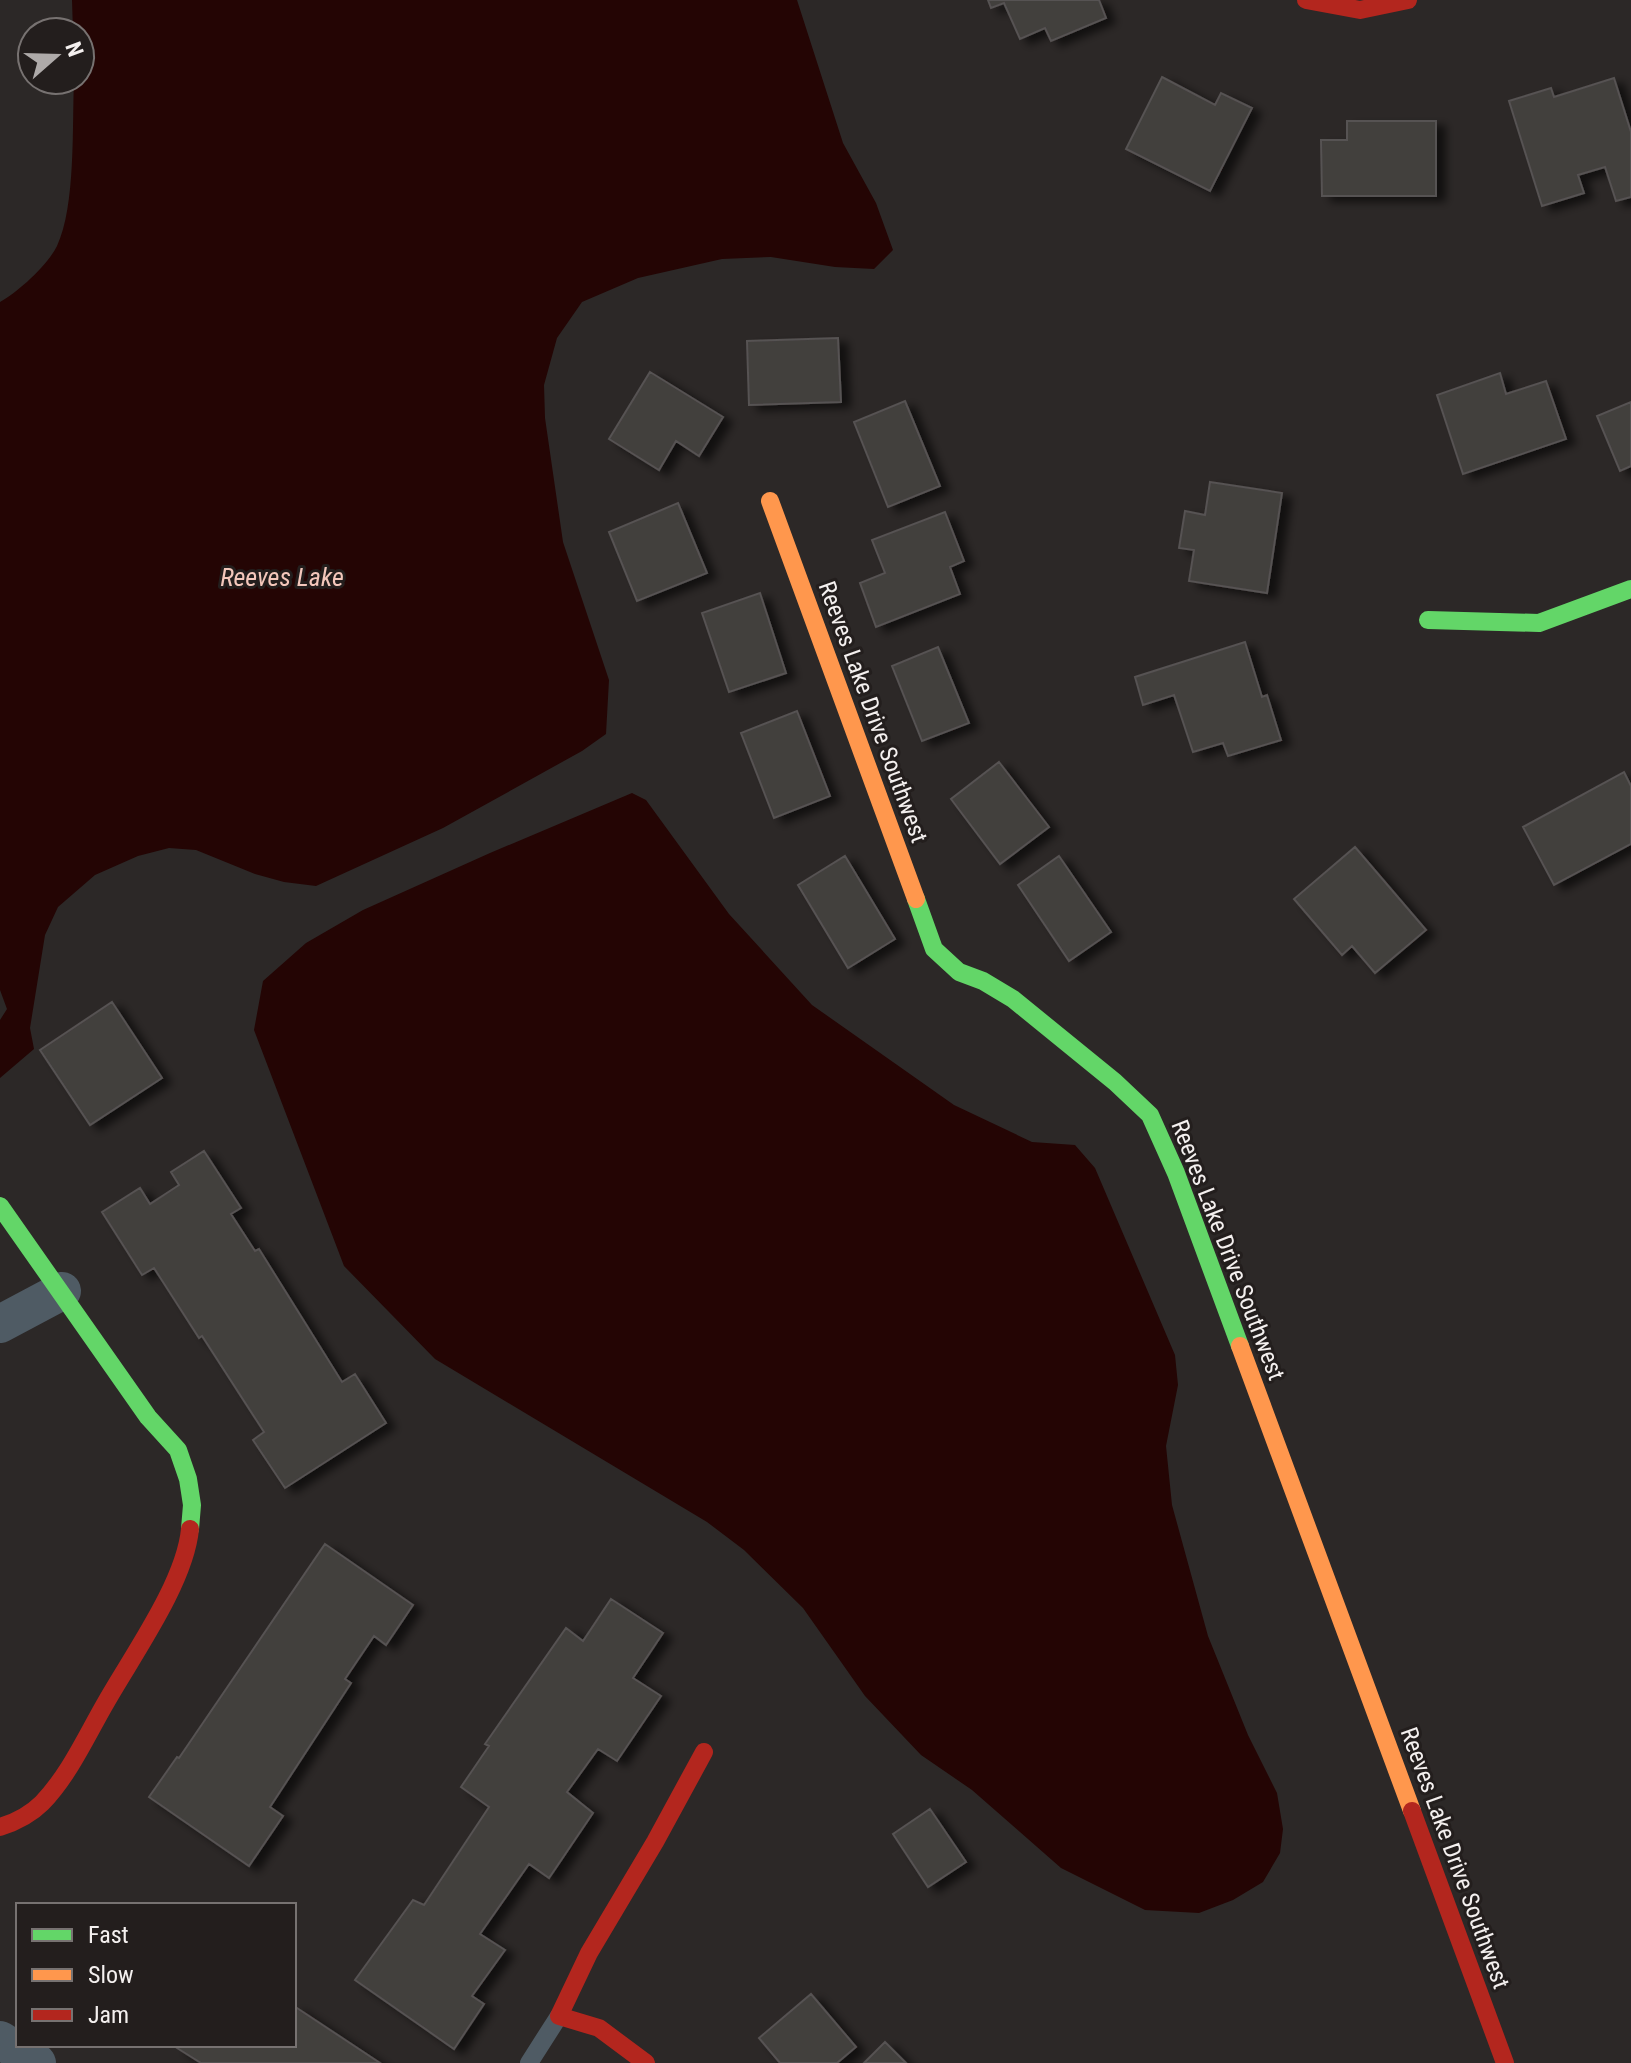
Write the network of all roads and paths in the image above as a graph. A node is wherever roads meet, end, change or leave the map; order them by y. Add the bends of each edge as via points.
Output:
1 (1306, 0) edge
2 (1408, 0) edge
3 (770, 501) dead end
4 (1631, 589) edge
5 (1428, 620) dead end
6 (0, 1206) edge
7 (62, 1291) junction
8 (0, 1324) edge
9 (704, 1752) dead end
10 (0, 1827) edge
11 (559, 2016) junction
12 (0, 2040) edge
13 (37, 2063) edge
14 (529, 2063) edge
15 (646, 2063) edge
16 (1505, 2063) edge

1 - 2 street via 1360,10
3 - 16 street, Reeves Lake Drive Southwest via 934,949 959,972 1013,999 1150,1115 1176,1173
4 - 5 street via 1539,623
6 - 7 street
7 - 8 street
7 - 10 street via 148,1417 178,1450 192,1505 188,1550 63,1776 24,1819
9 - 11 street via 594,1943
11 - 14 lane
11 - 15 street via 599,2028
12 - 13 street

